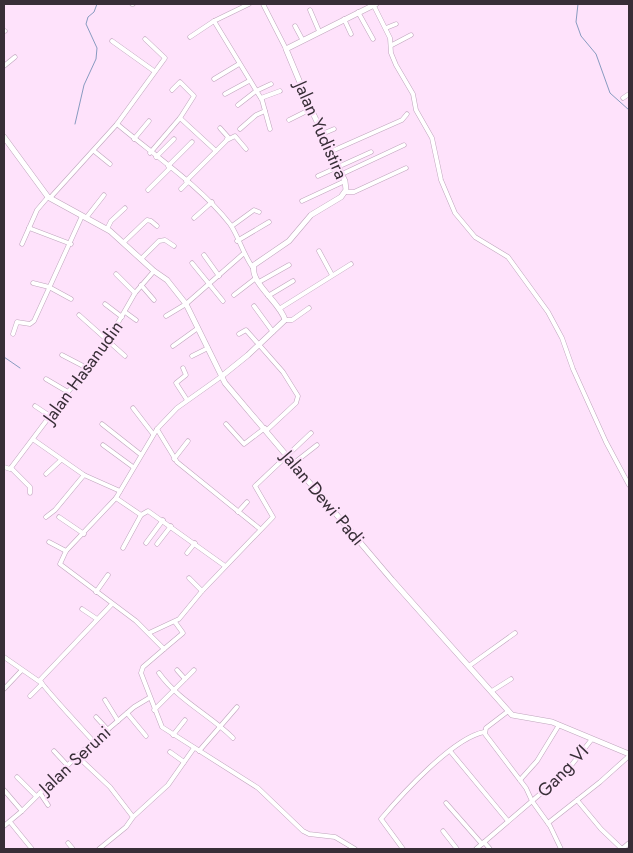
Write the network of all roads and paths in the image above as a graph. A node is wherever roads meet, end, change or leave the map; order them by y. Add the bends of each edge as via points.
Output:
1 (250, 4) edge
2 (263, 4) edge
3 (374, 4) edge
4 (310, 10) dead end
5 (358, 12) junction
6 (344, 19) junction
7 (214, 22) junction
8 (396, 24) dead end
9 (295, 26) dead end
10 (386, 28) junction
11 (319, 32) junction
12 (351, 34) dead end
13 (411, 35) dead end
14 (190, 37) dead end
15 (145, 39) dead end
16 (302, 39) junction
17 (372, 39) dead end
18 (112, 41) dead end
19 (392, 45) junction
20 (286, 49) junction
21 (15, 57) dead end
22 (239, 64) junction
23 (4, 66) edge
24 (154, 71) junction
25 (214, 79) dead end
26 (249, 80) junction
27 (271, 84) dead end
28 (172, 90) dead end
29 (256, 91) junction
30 (280, 91) dead end
31 (225, 94) dead end
32 (629, 94) edge
33 (261, 98) junction
34 (623, 98) dead end
35 (238, 105) dead end
36 (311, 109) junction
37 (265, 111) junction
38 (406, 114) dead end
39 (180, 118) junction
40 (289, 120) dead end
41 (149, 121) dead end
42 (117, 124) junction
43 (220, 128) dead end
44 (240, 129) dead end
45 (270, 129) dead end
46 (334, 130) dead end
47 (322, 134) junction
48 (4, 137) edge
49 (134, 139) junction
50 (174, 139) dead end
51 (226, 141) junction
52 (192, 142) dead end
53 (404, 145) dead end
54 (246, 149) dead end
55 (94, 151) junction
56 (216, 151) junction
57 (332, 151) junction
58 (150, 152) junction
59 (371, 152) dead end
60 (156, 157) junction
61 (110, 164) dead end
62 (169, 167) junction
63 (338, 167) junction
64 (406, 168) dead end
65 (342, 174) junction
66 (318, 176) dead end
67 (345, 181) junction
68 (187, 182) junction
69 (181, 189) dead end
70 (148, 190) dead end
71 (345, 192) junction
72 (104, 195) dead end
73 (49, 197) junction
74 (302, 201) dead end
75 (212, 202) junction
76 (125, 208) dead end
77 (259, 212) dead end
78 (84, 217) junction
79 (194, 218) dead end
80 (269, 222) dead end
81 (156, 226) dead end
82 (232, 226) junction
83 (29, 228) junction
84 (107, 229) junction
85 (237, 241) junction
86 (124, 242) junction
87 (22, 244) dead end
88 (71, 244) junction
89 (174, 246) dead end
90 (319, 251) dead end
91 (243, 254) junction
92 (204, 255) dead end
93 (141, 259) junction
94 (192, 263) dead end
95 (351, 264) dead end
96 (289, 265) dead end
97 (253, 268) junction
98 (154, 271) junction
99 (116, 274) dead end
100 (332, 275) junction
101 (219, 276) junction
102 (258, 280) junction
103 (293, 281) dead end
104 (33, 283) dead end
105 (141, 284) junction
106 (209, 284) junction
107 (49, 287) junction
108 (135, 293) junction
109 (234, 295) dead end
110 (268, 296) junction
111 (71, 299) dead end
112 (154, 300) dead end
113 (223, 301) dead end
114 (105, 304) dead end
115 (186, 304) junction
116 (254, 306) dead end
117 (309, 308) dead end
118 (279, 309) junction
119 (125, 312) junction
120 (80, 315) dead end
121 (166, 316) dead end
122 (122, 318) junction
123 (136, 320) dead end
124 (285, 320) junction
125 (198, 328) junction
126 (273, 332) junction
127 (13, 334) dead end
128 (239, 334) dead end
129 (108, 342) junction
130 (259, 345) junction
131 (173, 346) dead end
132 (208, 348) junction
133 (62, 355) dead end
134 (125, 356) dead end
135 (192, 356) dead end
136 (87, 368) junction
137 (183, 368) dead end
138 (222, 376) junction
139 (46, 379) dead end
140 (68, 392) junction
141 (187, 400) junction
142 (35, 406) dead end
143 (133, 408) dead end
144 (50, 416) junction
145 (102, 424) dead end
146 (226, 424) dead end
147 (157, 429) junction
148 (266, 429) junction
149 (310, 433) dead end
150 (153, 434) junction
151 (34, 440) junction
152 (188, 441) dead end
153 (102, 445) dead end
154 (317, 445) dead end
155 (140, 454) junction
156 (287, 454) junction
157 (174, 459) junction
158 (61, 460) junction
159 (294, 463) junction
160 (133, 466) junction
161 (8, 468) edge
162 (46, 474) dead end
163 (84, 474) junction
164 (629, 485) edge
165 (120, 491) junction
166 (30, 493) dead end
167 (116, 498) junction
168 (247, 502) dead end
169 (238, 512) junction
170 (141, 514) junction
171 (46, 517) dead end
172 (59, 517) dead end
173 (163, 520) junction
174 (171, 526) junction
175 (260, 529) junction
176 (84, 534) junction
177 (49, 542) dead end
178 (146, 543) dead end
179 (195, 543) junction
180 (157, 544) dead end
181 (123, 548) dead end
182 (66, 551) junction
183 (187, 553) dead end
184 (225, 566) junction
185 (108, 575) dead end
186 (189, 578) dead end
187 (202, 590) junction
188 (96, 592) junction
189 (112, 604) junction
190 (82, 609) dead end
191 (97, 619) junction
192 (175, 622) junction
193 (148, 633) junction
194 (514, 633) dead end
195 (164, 650) junction
196 (4, 657) edge
197 (9, 660) junction
198 (4, 666) edge
199 (469, 666) junction
200 (177, 670) dead end
201 (194, 670) dead end
202 (22, 671) junction
203 (159, 673) dead end
204 (185, 679) junction
205 (511, 680) dead end
206 (41, 683) junction
207 (4, 689) edge
208 (174, 691) junction
209 (492, 691) junction
210 (30, 696) dead end
211 (149, 698) junction
212 (105, 700) dead end
213 (237, 707) dead end
214 (154, 710) junction
215 (507, 712) junction
216 (127, 713) junction
217 (96, 717) dead end
218 (185, 720) dead end
219 (118, 722) junction
220 (558, 725) junction
221 (221, 726) junction
222 (108, 730) junction
223 (484, 732) junction
224 (173, 735) junction
225 (146, 736) dead end
226 (233, 738) dead end
227 (592, 739) junction
228 (94, 742) junction
229 (194, 748) junction
230 (54, 751) dead end
231 (198, 751) junction
232 (450, 751) junction
233 (170, 752) dead end
234 (629, 755) edge
235 (77, 756) junction
236 (184, 762) junction
237 (67, 765) junction
238 (17, 777) dead end
239 (520, 780) junction
240 (4, 790) edge
241 (38, 794) junction
242 (577, 800) junction
243 (532, 801) junction
244 (446, 803) dead end
245 (48, 805) dead end
246 (22, 811) junction
247 (133, 816) junction
248 (508, 821) junction
249 (10, 822) junction
250 (548, 823) junction
251 (4, 826) edge
252 (443, 831) dead end
253 (483, 843) junction
254 (629, 843) edge
255 (68, 844) dead end
256 (32, 849) edge
257 (73, 849) edge
258 (100, 849) edge
259 (355, 849) edge
260 (403, 849) edge
261 (456, 849) edge
262 (476, 849) edge
263 (490, 849) edge
264 (561, 849) edge
265 (622, 849) edge

1 - 7 street
2 - 20 street
3 - 5 street
3 - 10 street
4 - 11 street
5 - 6 street
5 - 17 street
6 - 11 street
6 - 12 street
7 - 14 street
7 - 22 street
8 - 10 street
9 - 16 street
10 - 19 street
11 - 16 street
13 - 19 street
15 - 24 street via 165,56
16 - 20 street
18 - 24 street
19 - 164 street via 396,66 413,94 416,110 432,138 441,180 455,214 475,237 508,257 548,312 606,442
20 - 36 street, Jalan Yudistira
21 - 23 street
22 - 25 street
22 - 26 street
24 - 42 street
26 - 29 street
26 - 31 street
27 - 29 street
28 - 39 street via 180,82 194,95
29 - 33 street
29 - 35 street
30 - 33 street
32 - 34 street
33 - 37 street
36 - 40 street
36 - 47 street, Jalan Yudistira
37 - 44 street
37 - 45 street
38 - 57 street via 402,120
39 - 56 street
39 - 58 street
41 - 49 street
42 - 49 street
42 - 55 street
43 - 51 street via 228,137
46 - 47 street
47 - 57 street, Jalan Yudistira
48 - 73 street
49 - 58 street
50 - 60 street
51 - 54 street via 235,136
51 - 56 street
52 - 62 street
53 - 65 street
55 - 61 street
55 - 73 street
56 - 68 street
57 - 63 street, Jalan Yudistira
58 - 60 street
59 - 63 street
60 - 62 street
62 - 68 street
62 - 70 street
63 - 65 street, Jalan Yudistira
63 - 66 street
64 - 71 street via 354,192
65 - 67 street, Jalan Yudistira
67 - 71 street, Jalan Yudistira
67 - 74 street
68 - 69 street
68 - 75 street
71 - 97 street, Jalan Yudistira via 311,215 289,241
72 - 78 street
73 - 78 street, Jalan Dewi Padi
73 - 83 street via 37,210
75 - 79 street
75 - 82 street
76 - 84 street
77 - 82 street via 254,210
78 - 84 street, Jalan Dewi Padi
78 - 88 street
80 - 85 street
81 - 86 street via 147,220
82 - 85 street
83 - 87 street
83 - 88 street
84 - 86 street, Jalan Dewi Padi
85 - 91 street
86 - 93 street, Jalan Dewi Padi
88 - 107 street
89 - 93 street via 165,240 159,241
90 - 100 street
91 - 97 street
91 - 101 street
92 - 101 street
93 - 98 street, Jalan Dewi Padi
94 - 106 street
95 - 100 street
96 - 102 street
97 - 102 street
98 - 105 street, Jalan Hasanudin
98 - 115 street, Jalan Dewi Padi via 168,280
99 - 108 street
100 - 118 street
101 - 106 street
102 - 109 street
102 - 110 street
103 - 110 street
104 - 107 street
105 - 108 street, Jalan Hasanudin
105 - 112 street
106 - 113 street
106 - 115 street
107 - 111 street
107 - 127 street via 34,321 30,324 17,322
108 - 119 street, Jalan Hasanudin
110 - 118 street
114 - 122 street
115 - 121 street
115 - 125 street, Jalan Dewi Padi
116 - 126 street
117 - 124 street via 292,320
118 - 124 street
119 - 122 street, Jalan Hasanudin
119 - 123 street
120 - 129 street
122 - 129 street, Jalan Hasanudin
124 - 126 street
125 - 131 street
125 - 132 street, Jalan Dewi Padi
126 - 130 street
128 - 130 street via 245,330
129 - 134 street
129 - 136 street, Jalan Hasanudin
130 - 138 street
130 - 148 street via 283,372 299,399
132 - 135 street
132 - 138 street, Jalan Dewi Padi
133 - 136 street
136 - 140 street, Jalan Hasanudin
137 - 141 street via 186,375 176,384
138 - 141 street
138 - 148 street, Jalan Dewi Padi
139 - 140 street
140 - 144 street, Jalan Hasanudin
141 - 147 street
142 - 144 street
143 - 150 street
144 - 151 street, Jalan Hasanudin
145 - 155 street
146 - 148 street via 244,444
147 - 150 street
147 - 157 street
148 - 156 street, Jalan Dewi Padi
149 - 156 street
150 - 155 street
151 - 158 street
151 - 161 street, Jalan Hasanudin
152 - 157 street
153 - 160 street
154 - 159 street
155 - 160 street
156 - 159 street, Jalan Dewi Padi
156 - 175 street via 255,486 273,515
157 - 169 street
158 - 162 street
158 - 163 street
159 - 199 street, Jalan Dewi Padi
160 - 165 street
161 - 166 street via 30,487
163 - 165 street
163 - 171 street
165 - 167 street
167 - 170 street
167 - 176 street
168 - 169 street
169 - 175 street
170 - 173 street via 148,511
170 - 181 street
172 - 176 street
173 - 174 street
173 - 178 street
174 - 179 street
174 - 180 street
175 - 184 street
176 - 182 street
177 - 182 street
179 - 183 street
179 - 184 street
182 - 188 street via 60,560 61,566
184 - 187 street
185 - 188 street
186 - 187 street
187 - 192 street
188 - 189 street
189 - 191 street
189 - 193 street
190 - 191 street
191 - 206 street via 40,678
192 - 193 street
192 - 195 street via 183,633
193 - 195 street
194 - 199 street
195 - 211 street via 141,669
196 - 197 street
197 - 198 street
197 - 202 street
199 - 209 street, Jalan Dewi Padi
200 - 204 street
201 - 204 street
202 - 206 street
202 - 207 street
203 - 208 street
204 - 208 street
205 - 209 street
206 - 210 street
206 - 228 street
208 - 214 street
208 - 221 street
209 - 215 street, Jalan Dewi Padi
211 - 214 street
211 - 216 street, Jalan Seruni
212 - 219 street
213 - 221 street
214 - 224 street via 162,727
215 - 220 street
215 - 223 street
216 - 219 street, Jalan Seruni
216 - 225 street
217 - 222 street
218 - 224 street
219 - 222 street, Jalan Seruni
220 - 227 street
220 - 239 street via 536,764
221 - 226 street
221 - 231 street
222 - 228 street, Jalan Seruni
223 - 232 street
223 - 239 street
224 - 229 street
227 - 234 street
227 - 243 street, Gang VI via 566,772
228 - 235 street, Jalan Seruni
229 - 231 street
229 - 236 street
230 - 237 street
231 - 259 street via 258,788 304,831 335,837
232 - 248 street
232 - 260 street via 431,766 381,819
233 - 236 street
234 - 242 street
235 - 237 street, Jalan Seruni
235 - 247 street via 110,787
236 - 247 street via 168,785
237 - 241 street, Jalan Seruni
238 - 241 street
239 - 243 street
240 - 246 street
241 - 245 street
241 - 246 street, Jalan Seruni
242 - 250 street
242 - 265 street via 600,829
243 - 248 street, Gang VI
243 - 250 street
244 - 253 street
246 - 249 street, Jalan Seruni
247 - 258 street via 126,827
248 - 253 street, Gang VI
249 - 251 street, Jalan Seruni
249 - 256 street
250 - 264 street
252 - 261 street
253 - 262 street, Gang VI
253 - 263 street
254 - 265 street
255 - 257 street

